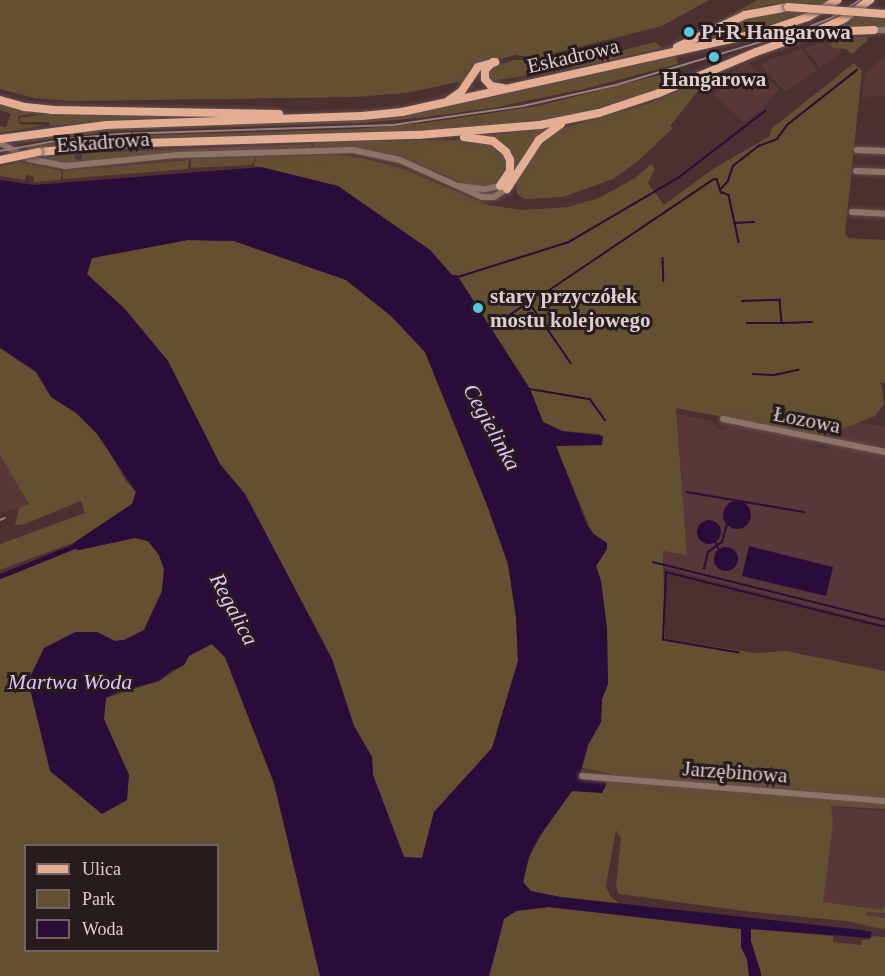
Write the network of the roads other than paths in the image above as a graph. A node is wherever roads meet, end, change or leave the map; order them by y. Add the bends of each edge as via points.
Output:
1 (838, 0) edge
2 (870, 0) edge
3 (885, 14) edge
4 (874, 30) joint
5 (885, 30) edge
6 (789, 40) junction
7 (660, 55) junction
8 (513, 88) junction
9 (0, 99) edge
10 (437, 106) junction
11 (326, 117) junction
12 (579, 117) junction
13 (418, 135) junction
14 (0, 141) edge
15 (857, 150) dead end
16 (885, 151) edge
17 (0, 160) edge
18 (856, 171) dead end
19 (885, 172) edge
20 (503, 188) junction
21 (852, 212) dead end
22 (885, 214) edge
23 (723, 419) dead end
24 (885, 452) edge
25 (582, 776) dead end
26 (885, 801) edge

1 - 7 main road, Eskadrowa via 767,31
2 - 6 main road via 824,28
3 - 7 main road, bridge via 788,7 746,15
4 - 5 street
4 - 6 main road via 828,31
6 - 12 main road via 659,93
7 - 8 main road, Eskadrowa
8 - 10 main road, Eskadrowa
8 - 10 main road via 489,84 484,72 495,62 485,64 476,69 460,93
9 - 11 main road via 52,110
10 - 11 main road, Eskadrowa via 391,114
11 - 14 main road via 106,125
12 - 13 main road via 500,130
12 - 20 main road via 544,134
13 - 17 main road, bridge via 143,143
13 - 20 main road via 479,138 498,144 509,156
14 - 20 street, Eskadrowa via 33,161 66,166 177,155 353,150 400,160 459,186
15 - 16 street
18 - 19 street
21 - 22 street
23 - 24 street, Łozowa
25 - 26 street, Jarzębinowa

